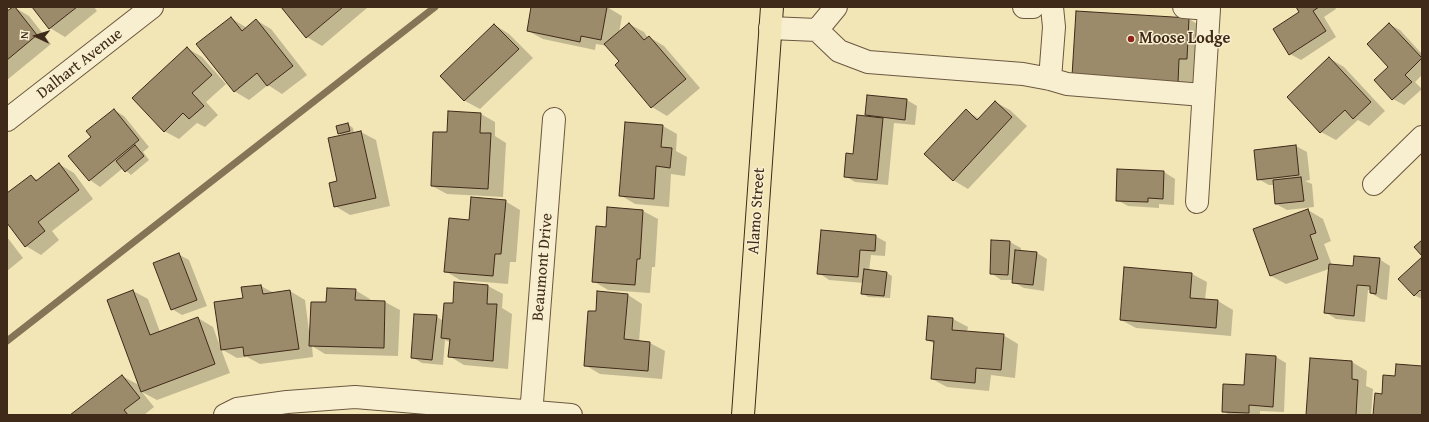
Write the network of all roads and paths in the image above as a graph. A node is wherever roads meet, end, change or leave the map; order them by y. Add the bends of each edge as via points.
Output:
1 (152, 7) edge
2 (836, 7) edge
3 (1024, 7) edge
4 (1033, 7) edge
5 (1052, 7) edge
6 (1184, 7) edge
7 (771, 18) edge
8 (817, 30) junction
9 (1050, 79) junction
10 (1203, 95) junction
11 (554, 119) dead end
12 (7, 120) edge
13 (1422, 137) edge
14 (1374, 184) dead end
15 (1197, 202) dead end
16 (531, 414) edge
17 (225, 415) edge
18 (571, 415) edge
19 (743, 415) edge

1 - 12 street, Dalhart Avenue
2 - 8 street
3 - 4 street
5 - 9 street via 1054,27
6 - 10 street via 1208,9
7 - 8 street
7 - 19 main road, Alamo Street
8 - 9 street via 839,51 868,62 1023,74
9 - 10 street via 1067,84
10 - 15 street
11 - 16 street, Beaumont Drive
13 - 14 street
16 - 17 street via 355,397 287,402 237,409
16 - 18 street

